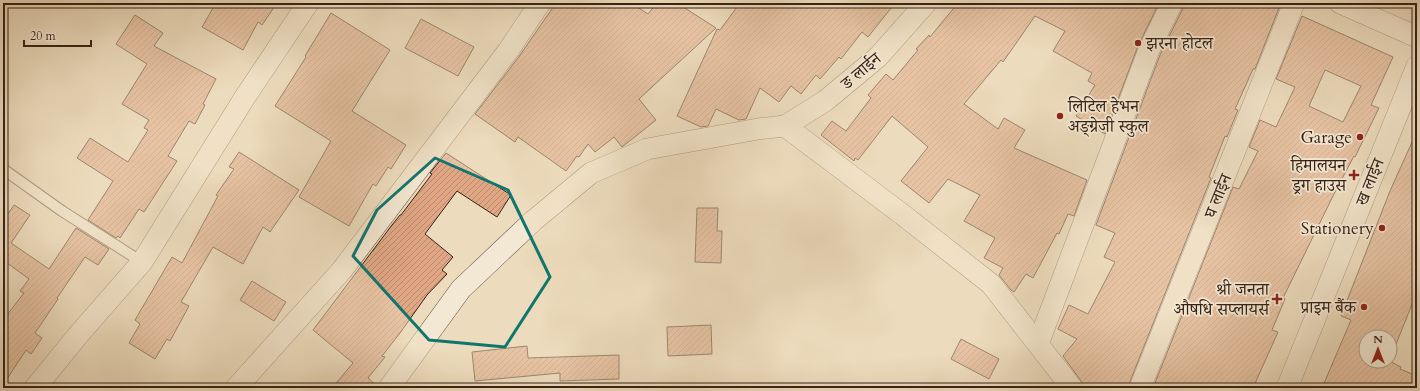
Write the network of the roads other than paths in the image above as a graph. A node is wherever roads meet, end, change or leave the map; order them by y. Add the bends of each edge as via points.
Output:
1 (308, 3) edge
2 (540, 3) edge
3 (926, 3) edge
4 (1172, 3) edge
5 (1294, 3) edge
6 (1340, 3) edge
7 (1417, 37) edge
8 (1417, 66) edge
9 (785, 126) junction
10 (3, 169) edge
11 (142, 262) junction
12 (1038, 344) junction
13 (35, 388) edge
14 (236, 388) edge
15 (389, 388) edge
16 (1072, 388) edge
17 (1140, 388) edge
18 (1287, 388) edge

1 - 11 street via 245,97
2 - 14 street via 508,51 342,270
3 - 9 street, ङ लाईन via 878,57 825,101
4 - 12 street via 1150,50
5 - 17 street, घ लाईन
6 - 7 street
8 - 18 street, ख लाईन
9 - 12 street via 992,284
9 - 15 street via 647,150 591,173 532,221 462,289
10 - 11 lane via 62,211
11 - 13 street
12 - 16 street

